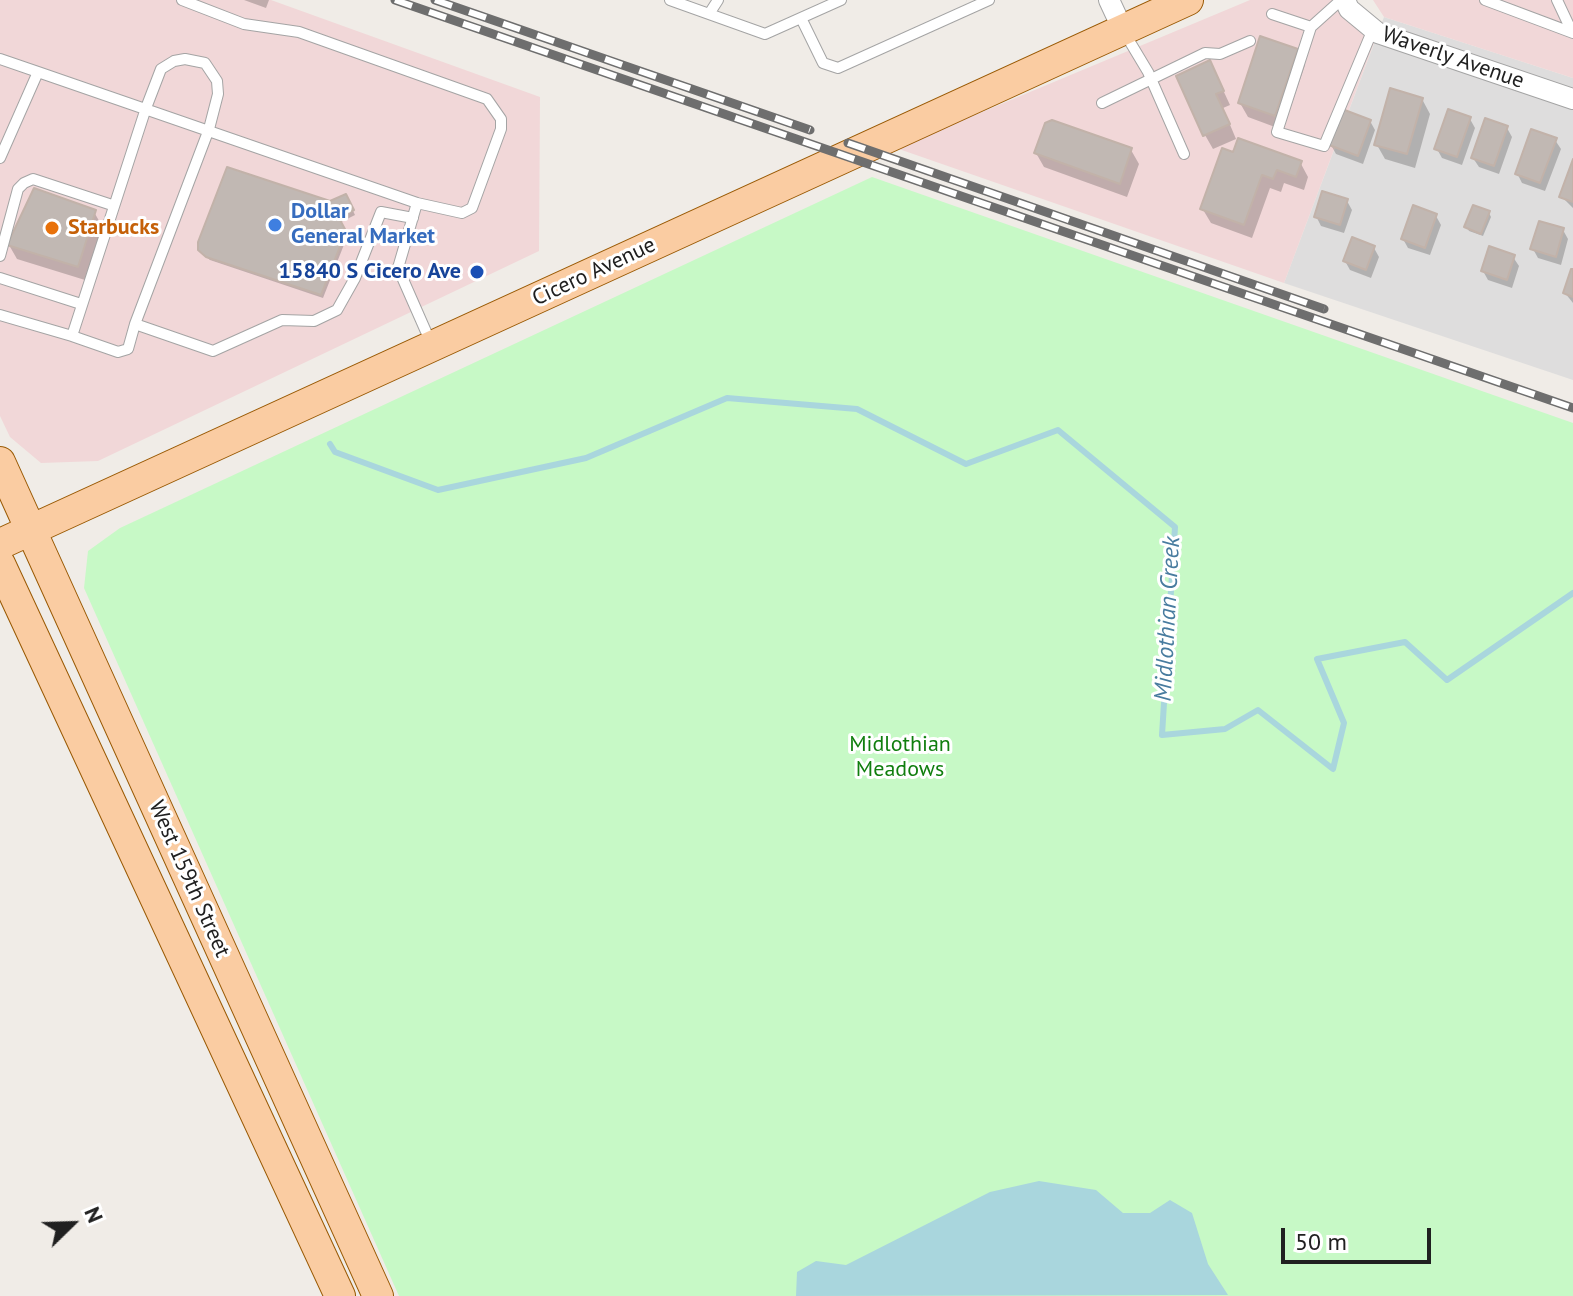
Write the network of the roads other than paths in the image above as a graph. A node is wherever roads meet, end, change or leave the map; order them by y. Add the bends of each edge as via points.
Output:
1 (182, 0) edge
2 (670, 0) edge
3 (718, 0) edge
4 (841, 0) edge
5 (989, 0) edge
6 (1109, 0) edge
7 (1188, 0) edge
8 (1343, 0) edge
9 (1485, 0) edge
10 (1557, 0) edge
11 (709, 14) junction
12 (1272, 14) dead end
13 (801, 18) junction
14 (1311, 27) junction
15 (1373, 29) junction
16 (1123, 30) junction
17 (1573, 32) edge
18 (1250, 41) dead end
19 (0, 60) edge
20 (38, 72) junction
21 (1152, 81) junction
22 (1573, 99) edge
23 (1102, 103) dead end
24 (146, 108) junction
25 (209, 129) junction
26 (1184, 154) dead end
27 (0, 158) edge
28 (417, 203) junction
29 (112, 205) junction
30 (413, 218) junction
31 (0, 256) edge
32 (0, 278) edge
33 (81, 304) junction
34 (0, 315) edge
35 (135, 324) junction
36 (72, 336) junction
37 (432, 346) junction
38 (0, 462) edge
39 (31, 530) junction
40 (0, 544) edge
41 (0, 564) edge
42 (340, 1296) edge
43 (378, 1296) edge

1 - 28 lane via 244,24 299,32 487,99 501,119 501,129 472,208 462,213
2 - 11 lane
3 - 11 lane
4 - 13 lane
5 - 13 lane via 838,68 823,63
6 - 16 street
7 - 16 main road, Cicero Avenue
8 - 14 lane
8 - 15 street, Waverly Avenue
9 - 17 lane
10 - 17 lane
11 - 13 lane via 765,34
12 - 14 lane
14 - 15 lane via 1277,132 1324,146
15 - 22 street, Waverly Avenue
16 - 21 lane
16 - 37 main road, Cicero Avenue
18 - 21 lane via 1220,54 1205,53
19 - 20 lane
20 - 24 lane
20 - 27 lane
21 - 23 lane
21 - 26 lane
24 - 25 lane
24 - 25 lane via 161,69 174,61 197,60 217,81
24 - 29 lane
25 - 28 lane
25 - 35 lane
28 - 30 lane
29 - 31 lane via 33,179 24,183
29 - 33 lane
30 - 35 lane via 381,212 337,310 314,321 282,320 213,351
30 - 37 lane via 398,268
32 - 33 lane
33 - 36 lane
34 - 36 lane
35 - 36 lane via 128,349 118,352
37 - 39 main road, Cicero Avenue
38 - 39 main road, West 159th Street
39 - 40 main road, Cicero Avenue
39 - 43 main road, West 159th Street
41 - 42 main road, West 159th Street

